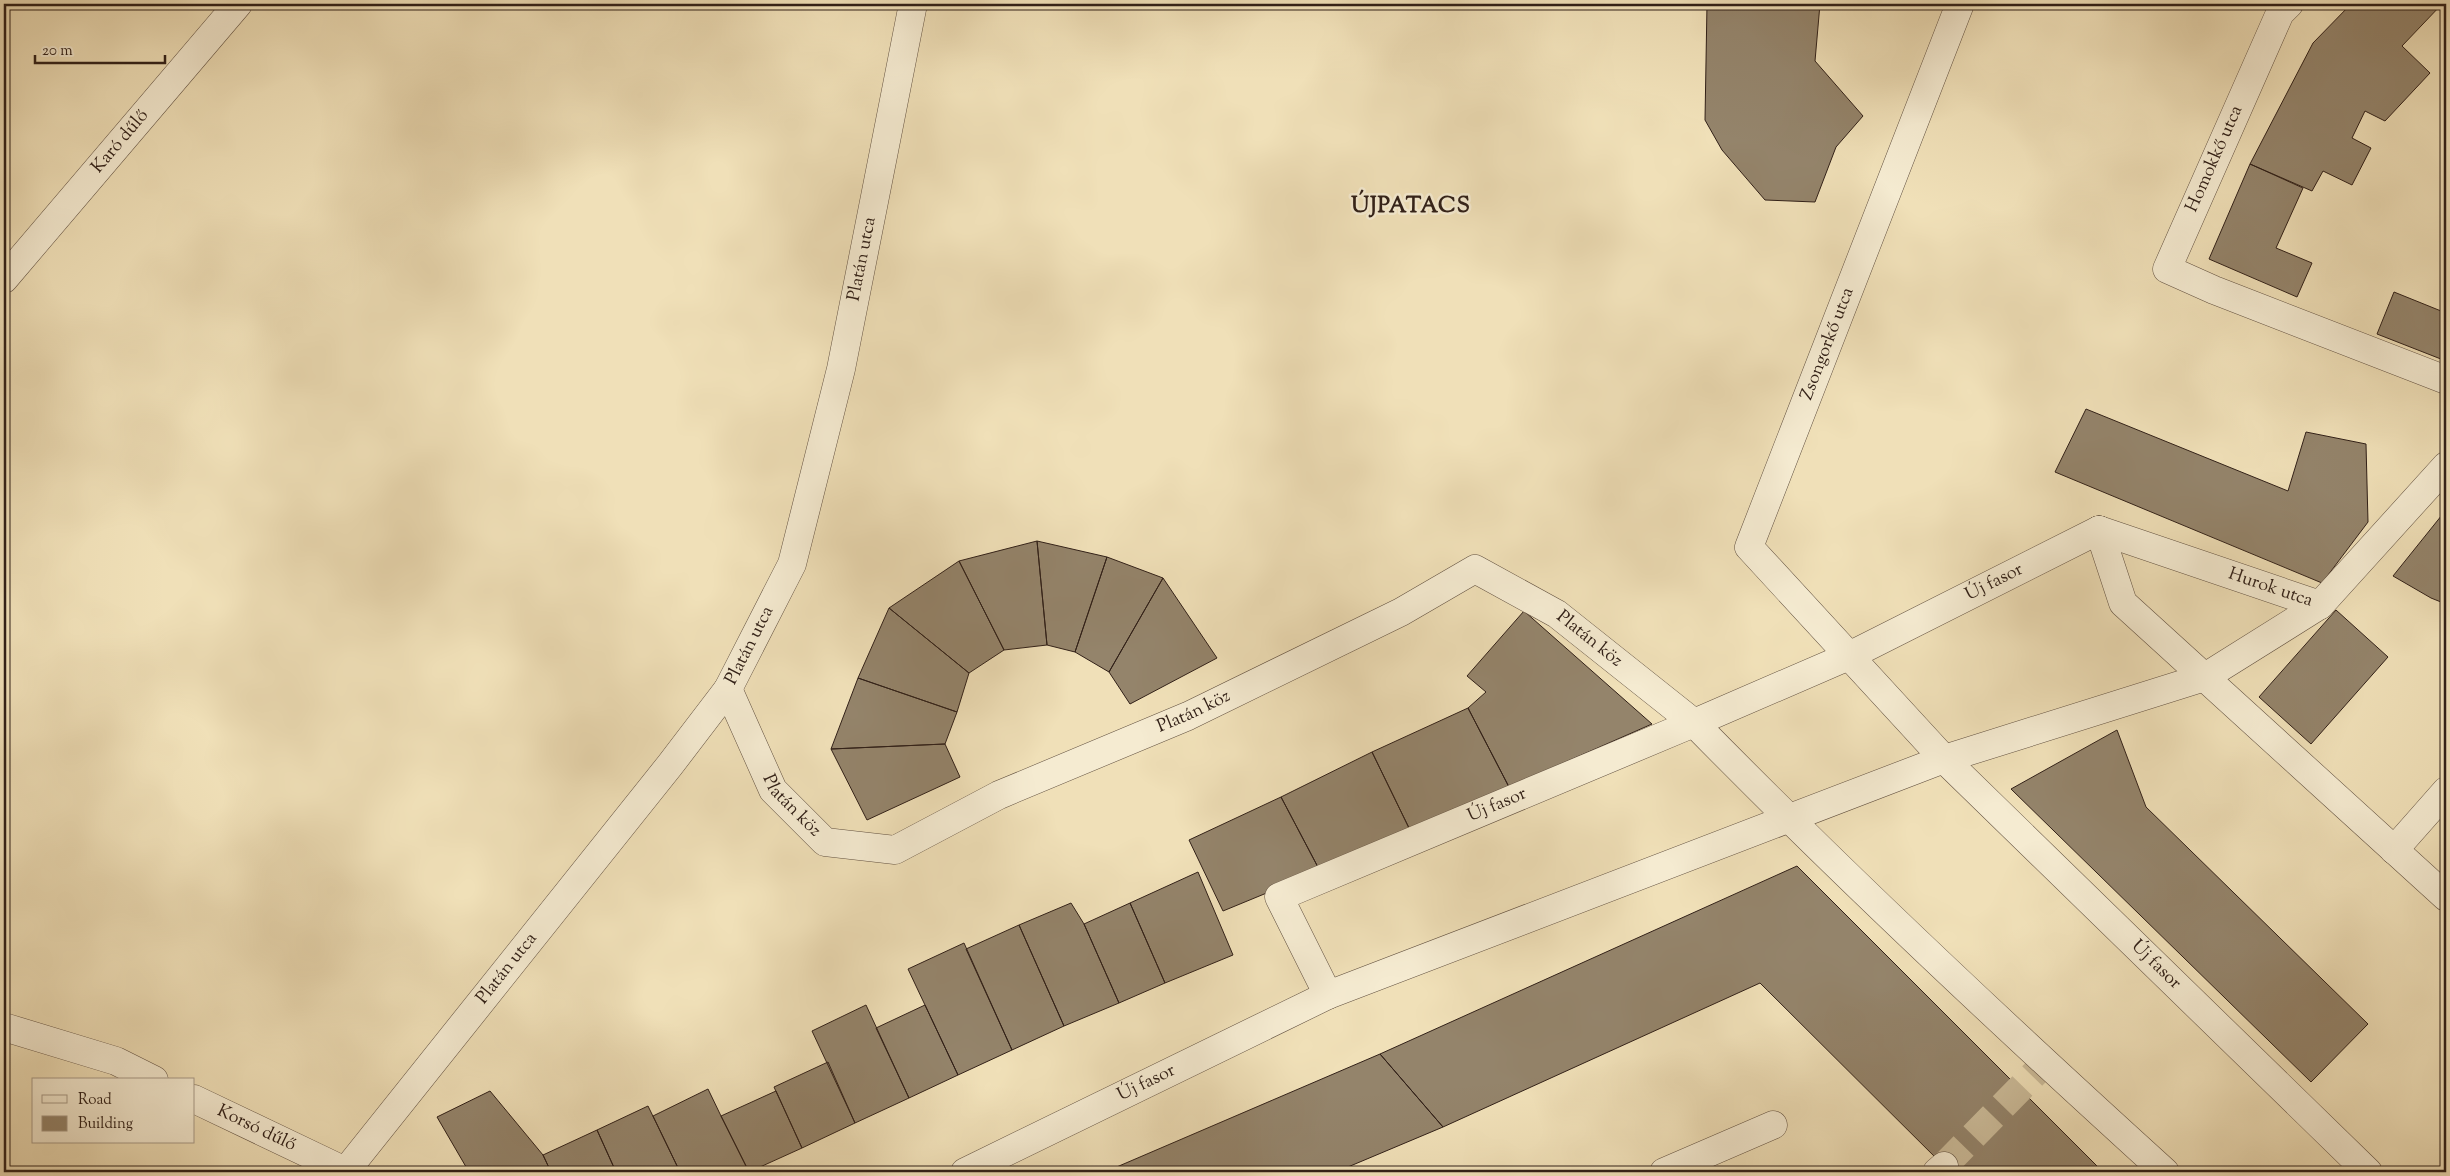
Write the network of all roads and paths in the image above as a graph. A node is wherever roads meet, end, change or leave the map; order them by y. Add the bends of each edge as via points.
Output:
1 (238, 4) edge
2 (913, 4) edge
3 (1960, 4) edge
4 (2289, 4) edge
5 (4, 279) edge
6 (2446, 380) edge
7 (2446, 466) edge
8 (2099, 530) junction
9 (2320, 605) junction
10 (1849, 656) junction
11 (2204, 677) junction
12 (728, 688) junction
13 (1694, 723) junction
14 (1944, 759) junction
15 (2446, 791) edge
16 (1787, 818) junction
17 (2394, 850) junction
18 (2446, 897) edge
19 (1328, 996) junction
20 (4, 1027) edge
21 (150, 1078) edge
22 (195, 1099) edge
23 (1773, 1125) dead end
24 (346, 1172) edge
25 (965, 1172) edge
26 (1664, 1172) edge
27 (2165, 1172) edge
28 (2368, 1172) edge

1 - 5 street, Karó dűlő
2 - 12 street, Platán utca via 841,369 792,564
3 - 10 street, Zsongorkő utca via 1750,547
4 - 6 street, Homokkő utca via 2280,13 2167,270
7 - 9 street, Hurok utca
8 - 9 street, Hurok utca
8 - 10 street, Új fasor
8 - 11 street via 2123,603
9 - 11 street, Új fasor
10 - 13 street
10 - 14 street, Új fasor
11 - 14 street, Új fasor
11 - 17 street
12 - 13 street, Platán köz via 773,790 825,842 895,850 999,796 1188,716 1401,612 1475,569 1557,614
12 - 24 street, Platán utca
13 - 16 street
13 - 19 street, Új fasor via 1279,897
14 - 16 street, Új fasor
14 - 28 street, Új fasor
15 - 17 street
16 - 19 street, Új fasor
16 - 27 street
17 - 18 street
19 - 25 street, Új fasor
20 - 21 street via 116,1061
22 - 24 street, Korsó dűlő
23 - 26 street

